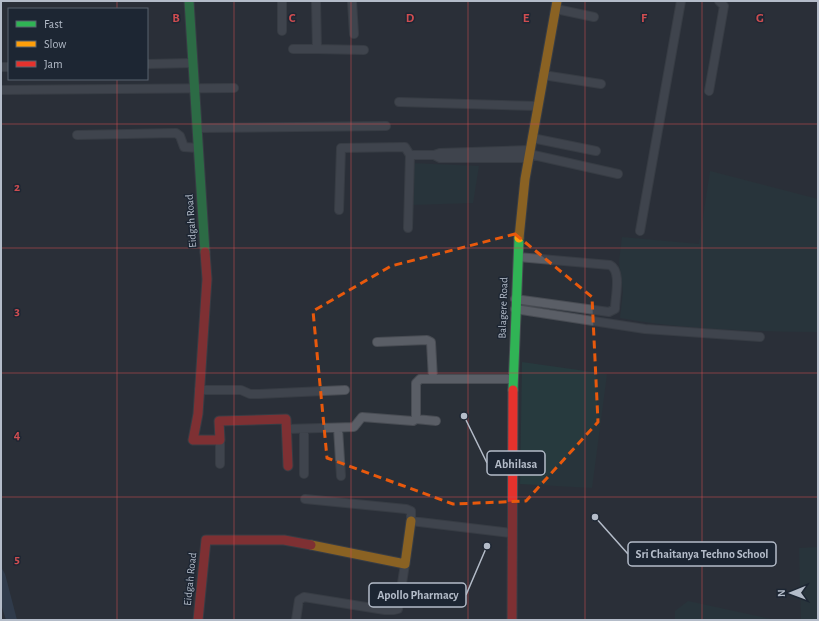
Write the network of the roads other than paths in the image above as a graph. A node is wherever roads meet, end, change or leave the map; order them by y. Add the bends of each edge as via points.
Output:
1 (189, 1) edge
2 (282, 1) edge
3 (316, 1) edge
4 (352, 1) edge
5 (681, 1) edge
6 (720, 1) edge
7 (556, 5) edge
8 (594, 17) dead end
9 (282, 31) dead end
10 (354, 34) dead end
11 (293, 49) dead end
12 (317, 49) junction
13 (364, 50) dead end
14 (193, 63) junction
15 (148, 64) edge
16 (543, 75) junction
17 (601, 84) dead end
18 (234, 88) dead end
19 (194, 89) junction
20 (1, 90) edge
21 (709, 90) dead end
22 (400, 102) dead end
23 (537, 106) junction
24 (386, 126) dead end
25 (197, 128) junction
26 (77, 135) dead end
27 (532, 138) junction
28 (198, 148) junction
29 (596, 151) dead end
30 (529, 154) junction
31 (410, 155) junction
32 (618, 174) dead end
33 (339, 210) dead end
34 (408, 228) dead end
35 (640, 232) dead end
36 (518, 257) junction
37 (516, 299) junction
38 (515, 309) junction
39 (760, 337) dead end
40 (377, 342) dead end
41 (513, 378) junction
42 (433, 379) junction
43 (199, 390) junction
44 (345, 390) dead end
45 (416, 419) junction
46 (436, 421) dead end
47 (338, 428) junction
48 (287, 429) junction
49 (304, 429) junction
50 (220, 440) junction
51 (220, 464) dead end
52 (288, 466) dead end
53 (304, 474) dead end
54 (341, 476) dead end
55 (305, 499) dead end
56 (411, 521) junction
57 (511, 533) junction
58 (405, 564) junction
59 (198, 620) edge
60 (296, 620) edge
61 (512, 620) edge

1 - 14 street, Eidgah Road
2 - 9 street
3 - 12 street
4 - 10 street
5 - 35 street
6 - 21 street via 724,6
7 - 8 street
7 - 16 street, Balagere Road
11 - 12 street
12 - 13 street
14 - 15 street
14 - 19 street, Eidgah Road
16 - 17 street
16 - 23 street, Balagere Road
18 - 19 street
19 - 20 street
19 - 25 street, Eidgah Road
22 - 23 street
23 - 27 street, Balagere Road
24 - 25 street
25 - 28 street, Eidgah Road
26 - 28 street via 176,133 184,147
27 - 29 street
27 - 30 street, Balagere Road
28 - 43 street, Eidgah Road via 207,279
30 - 31 street via 440,152 434,155
30 - 32 street
30 - 36 street, Balagere Road
31 - 33 street via 405,147 342,147
31 - 34 street
36 - 37 street, Balagere Road
36 - 37 street via 610,265 615,270 616,278 615,309 609,312
37 - 38 street, Balagere Road
38 - 39 street via 645,329
38 - 41 street, Balagere Road
40 - 42 street via 431,342
41 - 42 street
41 - 57 street, Balagere Road
42 - 45 street via 420,379 416,383
43 - 44 street via 241,390 259,394
43 - 50 street, Eidgah Road via 193,440
45 - 46 street
45 - 47 street via 413,421 362,417 354,427
47 - 49 street
47 - 54 street
48 - 49 street
48 - 50 street via 286,419 219,421
48 - 52 street
49 - 53 street
50 - 51 street
55 - 56 street via 410,510
56 - 57 street
56 - 58 street
57 - 61 street, Balagere Road
58 - 59 street, Eidgah Road via 284,540 206,540
58 - 60 street via 398,608 385,610 304,597 299,600

